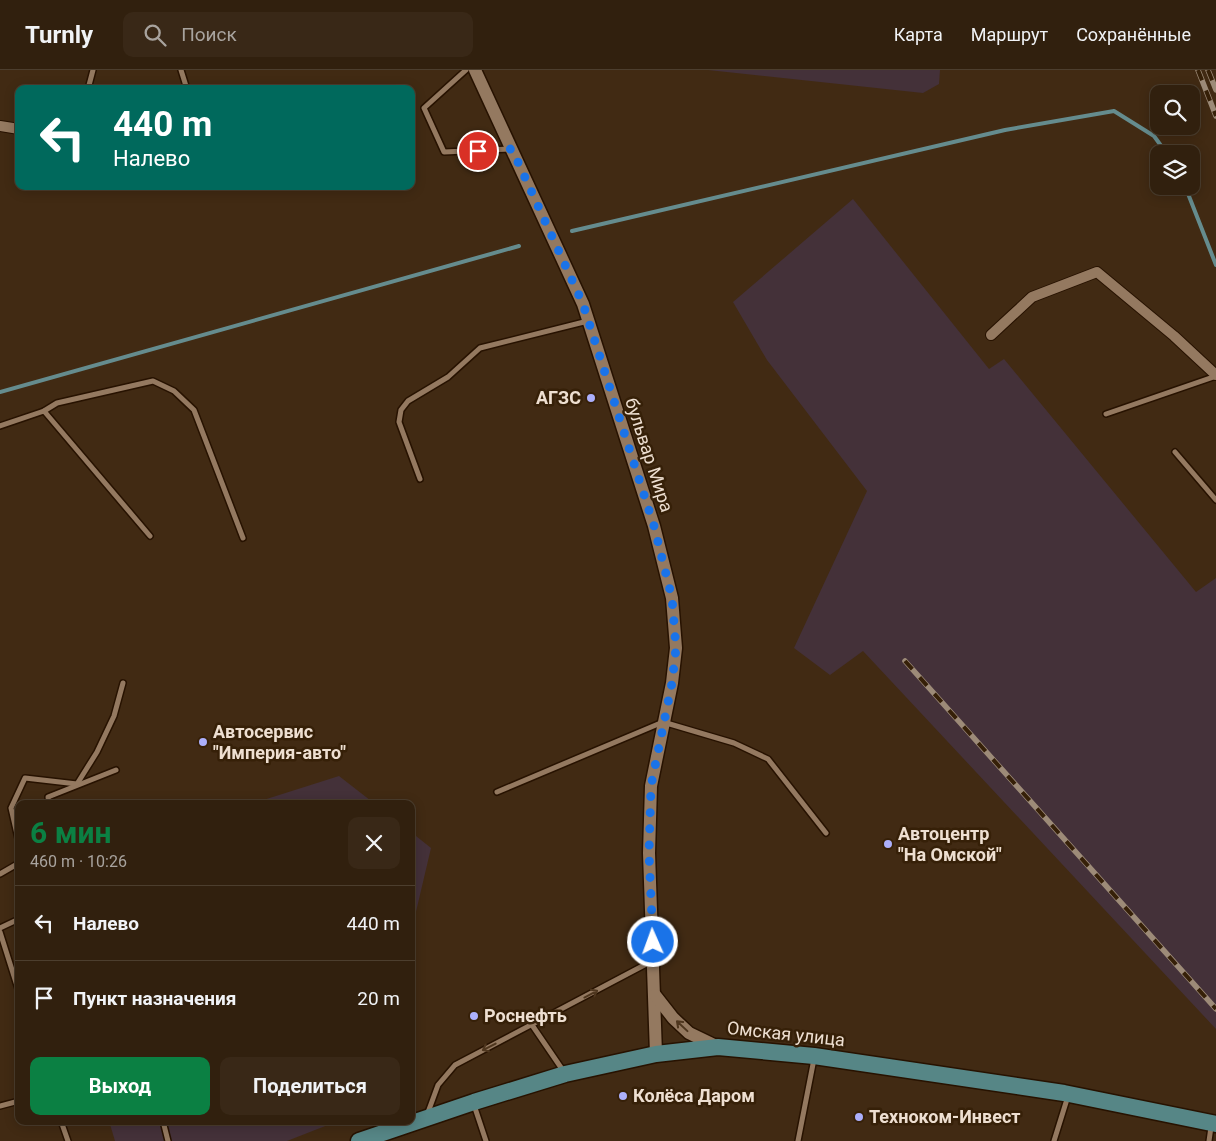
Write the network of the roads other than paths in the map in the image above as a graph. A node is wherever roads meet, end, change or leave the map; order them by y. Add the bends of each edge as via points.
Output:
1 (92, 70) edge
2 (181, 70) edge
3 (466, 70) edge
4 (475, 70) edge
5 (89, 85) edge
6 (186, 85) edge
7 (0, 126) edge
8 (15, 128) edge
9 (512, 149) junction
10 (589, 321) junction
11 (991, 335) dead end
12 (1216, 376) edge
13 (44, 411) junction
14 (1106, 414) dead end
15 (0, 426) edge
16 (1175, 452) dead end
17 (420, 479) dead end
18 (1216, 500) edge
19 (150, 536) dead end
20 (243, 538) dead end
21 (123, 683) dead end
22 (664, 722) junction
23 (116, 770) dead end
24 (78, 784) junction
25 (497, 792) dead end
26 (48, 800) edge
27 (15, 826) edge
28 (826, 833) dead end
29 (15, 865) edge
30 (0, 874) edge
31 (15, 921) edge
32 (0, 928) edge
33 (0, 932) edge
34 (654, 960) junction
35 (15, 979) edge
36 (654, 995) junction
37 (532, 1025) junction
38 (718, 1047) junction
39 (656, 1054) junction
40 (814, 1056) junction
41 (565, 1074) junction
42 (1068, 1094) junction
43 (15, 1101) edge
44 (474, 1102) junction
45 (0, 1106) edge
46 (426, 1118) junction
47 (415, 1122) edge
48 (1214, 1124) edge
49 (62, 1125) edge
50 (164, 1125) edge
51 (406, 1125) edge
52 (68, 1141) edge
53 (168, 1141) edge
54 (359, 1141) edge
55 (486, 1141) edge
56 (798, 1141) edge
57 (1054, 1141) edge
58 (1210, 1141) edge

1 - 5 lane
2 - 6 lane
3 - 9 lane via 424,108 444,152
4 - 9 street, бульвар Мира
7 - 8 street
9 - 10 street, бульвар Мира
10 - 17 lane via 480,348 448,377 408,401 401,410 399,422
10 - 22 street, бульвар Мира via 654,526 672,598 676,648
11 - 12 street via 1032,296 1097,272
12 - 14 lane
13 - 15 lane
13 - 19 lane
13 - 20 lane via 56,403 153,381 174,392 194,410
16 - 18 lane
21 - 24 lane via 114,716
22 - 25 lane
22 - 28 lane via 734,743 768,759
22 - 34 street, бульвар Мира via 651,786 649,853
23 - 24 lane
24 - 26 lane via 48,797
24 - 27 lane via 25,778 11,808
29 - 30 lane
31 - 32 lane
33 - 35 lane
34 - 36 street, бульвар Мира
37 -> 34 lane
38 -> 36 street via 689,1033
36 - 39 street, бульвар Мира
37 - 41 lane
37 -> 46 lane via 455,1065 438,1085
38 - 39 main road, Омская улица
38 - 40 main road, Омская улица
39 - 41 main road, Омская улица
40 - 42 main road, Омская улица
40 - 56 lane
41 - 44 main road, Омская улица
42 - 48 main road, Омская улица
42 - 57 lane
43 - 45 lane
44 - 46 main road, Омская улица
44 - 55 lane
46 - 47 main road, Омская улица
48 - 58 lane
49 - 52 lane
50 - 53 lane
51 - 54 main road, Омская улица

